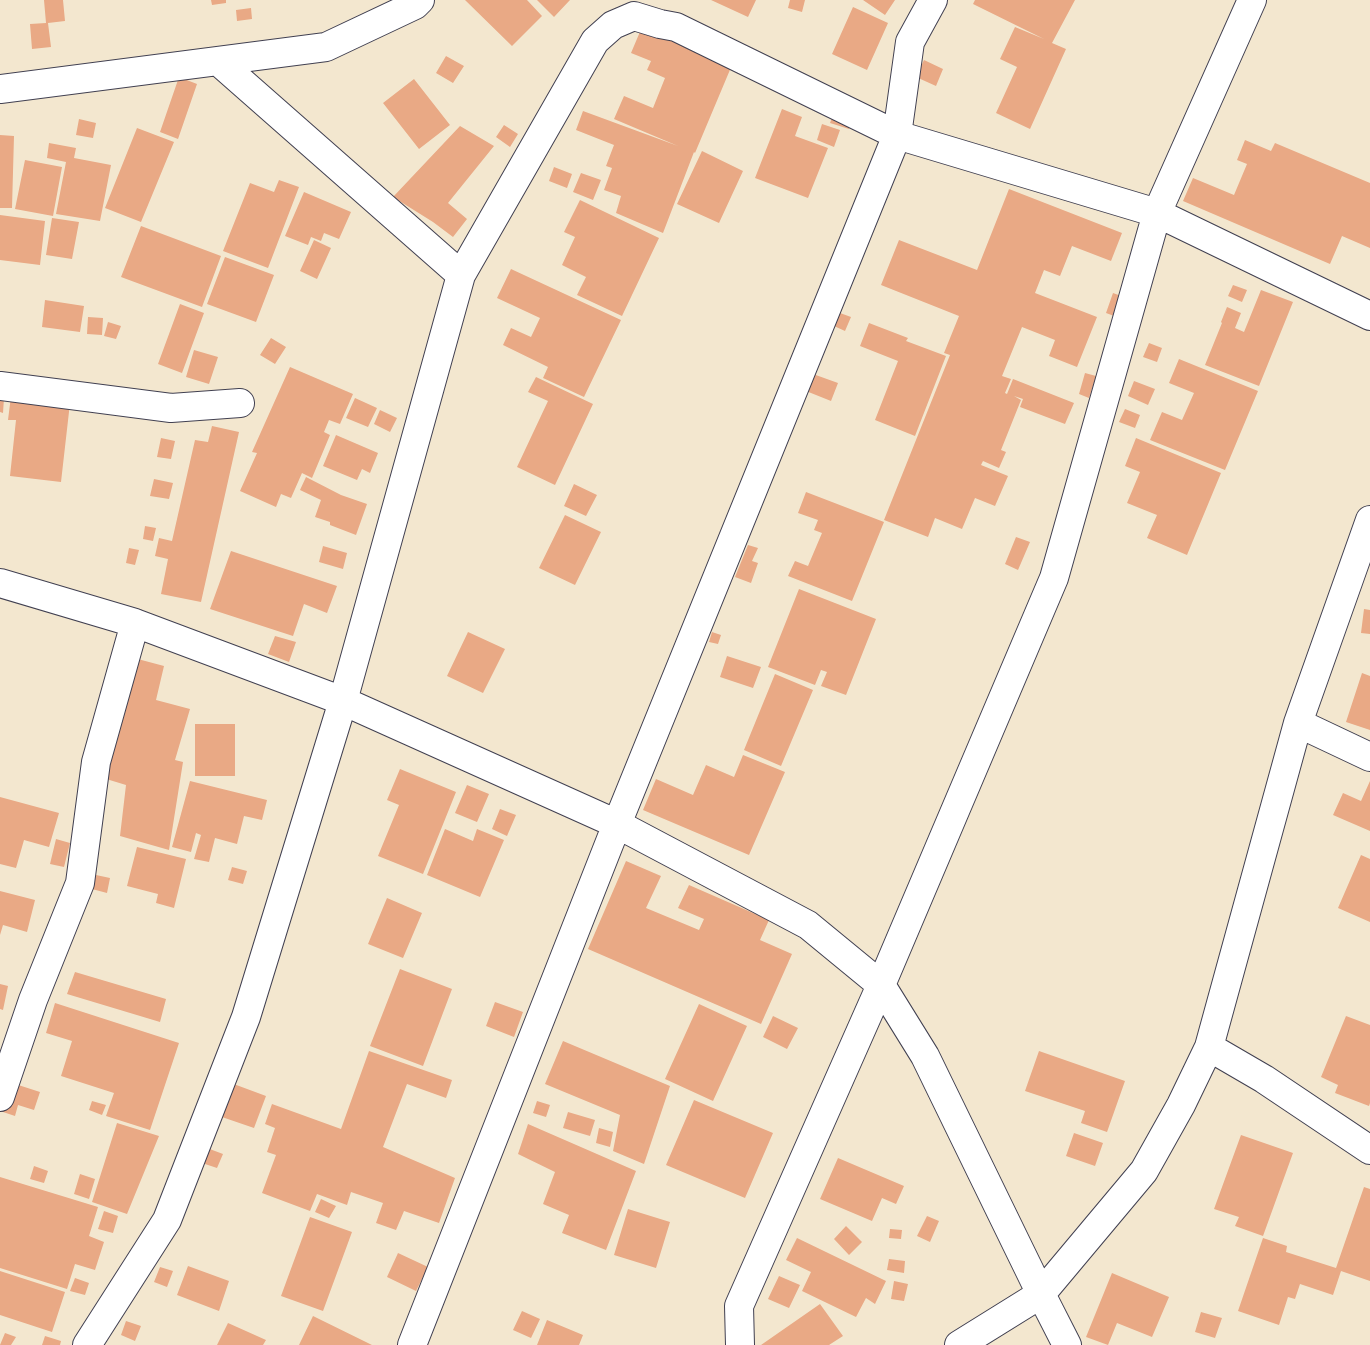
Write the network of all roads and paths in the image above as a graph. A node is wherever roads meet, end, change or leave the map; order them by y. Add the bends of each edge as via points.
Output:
1 (420, 0) edge
2 (933, 0) edge
3 (1252, 0) edge
4 (219, 62) junction
5 (0, 89) edge
6 (897, 135) junction
7 (1157, 213) junction
8 (461, 275) junction
9 (1370, 316) edge
10 (0, 386) edge
11 (240, 403) dead end
12 (1370, 520) edge
13 (0, 583) edge
14 (135, 623) junction
15 (343, 701) junction
16 (1298, 723) junction
17 (1370, 757) edge
18 (617, 824) junction
19 (881, 984) junction
20 (1209, 1047) junction
21 (0, 1097) edge
22 (1370, 1150) edge
23 (1041, 1294) junction
24 (88, 1345) edge
25 (412, 1345) edge
26 (740, 1345) edge
27 (959, 1345) edge
28 (1067, 1345) edge

1 - 4 street via 326,47
2 - 6 street via 910,42
3 - 7 street
4 - 5 street
4 - 8 street
6 - 7 street
6 - 8 street via 676,27 634,16 613,25 594,41
6 - 18 street
7 - 9 street
7 - 19 street via 1054,578
8 - 15 street
10 - 11 street via 171,408
12 - 16 street
13 - 14 street
14 - 15 street
14 - 21 street via 96,762 80,883 33,1000
15 - 18 street
15 - 24 street via 246,1017 167,1220
16 - 17 street
16 - 20 street
18 - 19 street via 808,924
18 - 25 street
19 - 23 street via 925,1056
19 - 26 street via 739,1306
20 - 22 street via 1264,1079
20 - 23 street via 1144,1171
23 - 27 street
23 - 28 street

